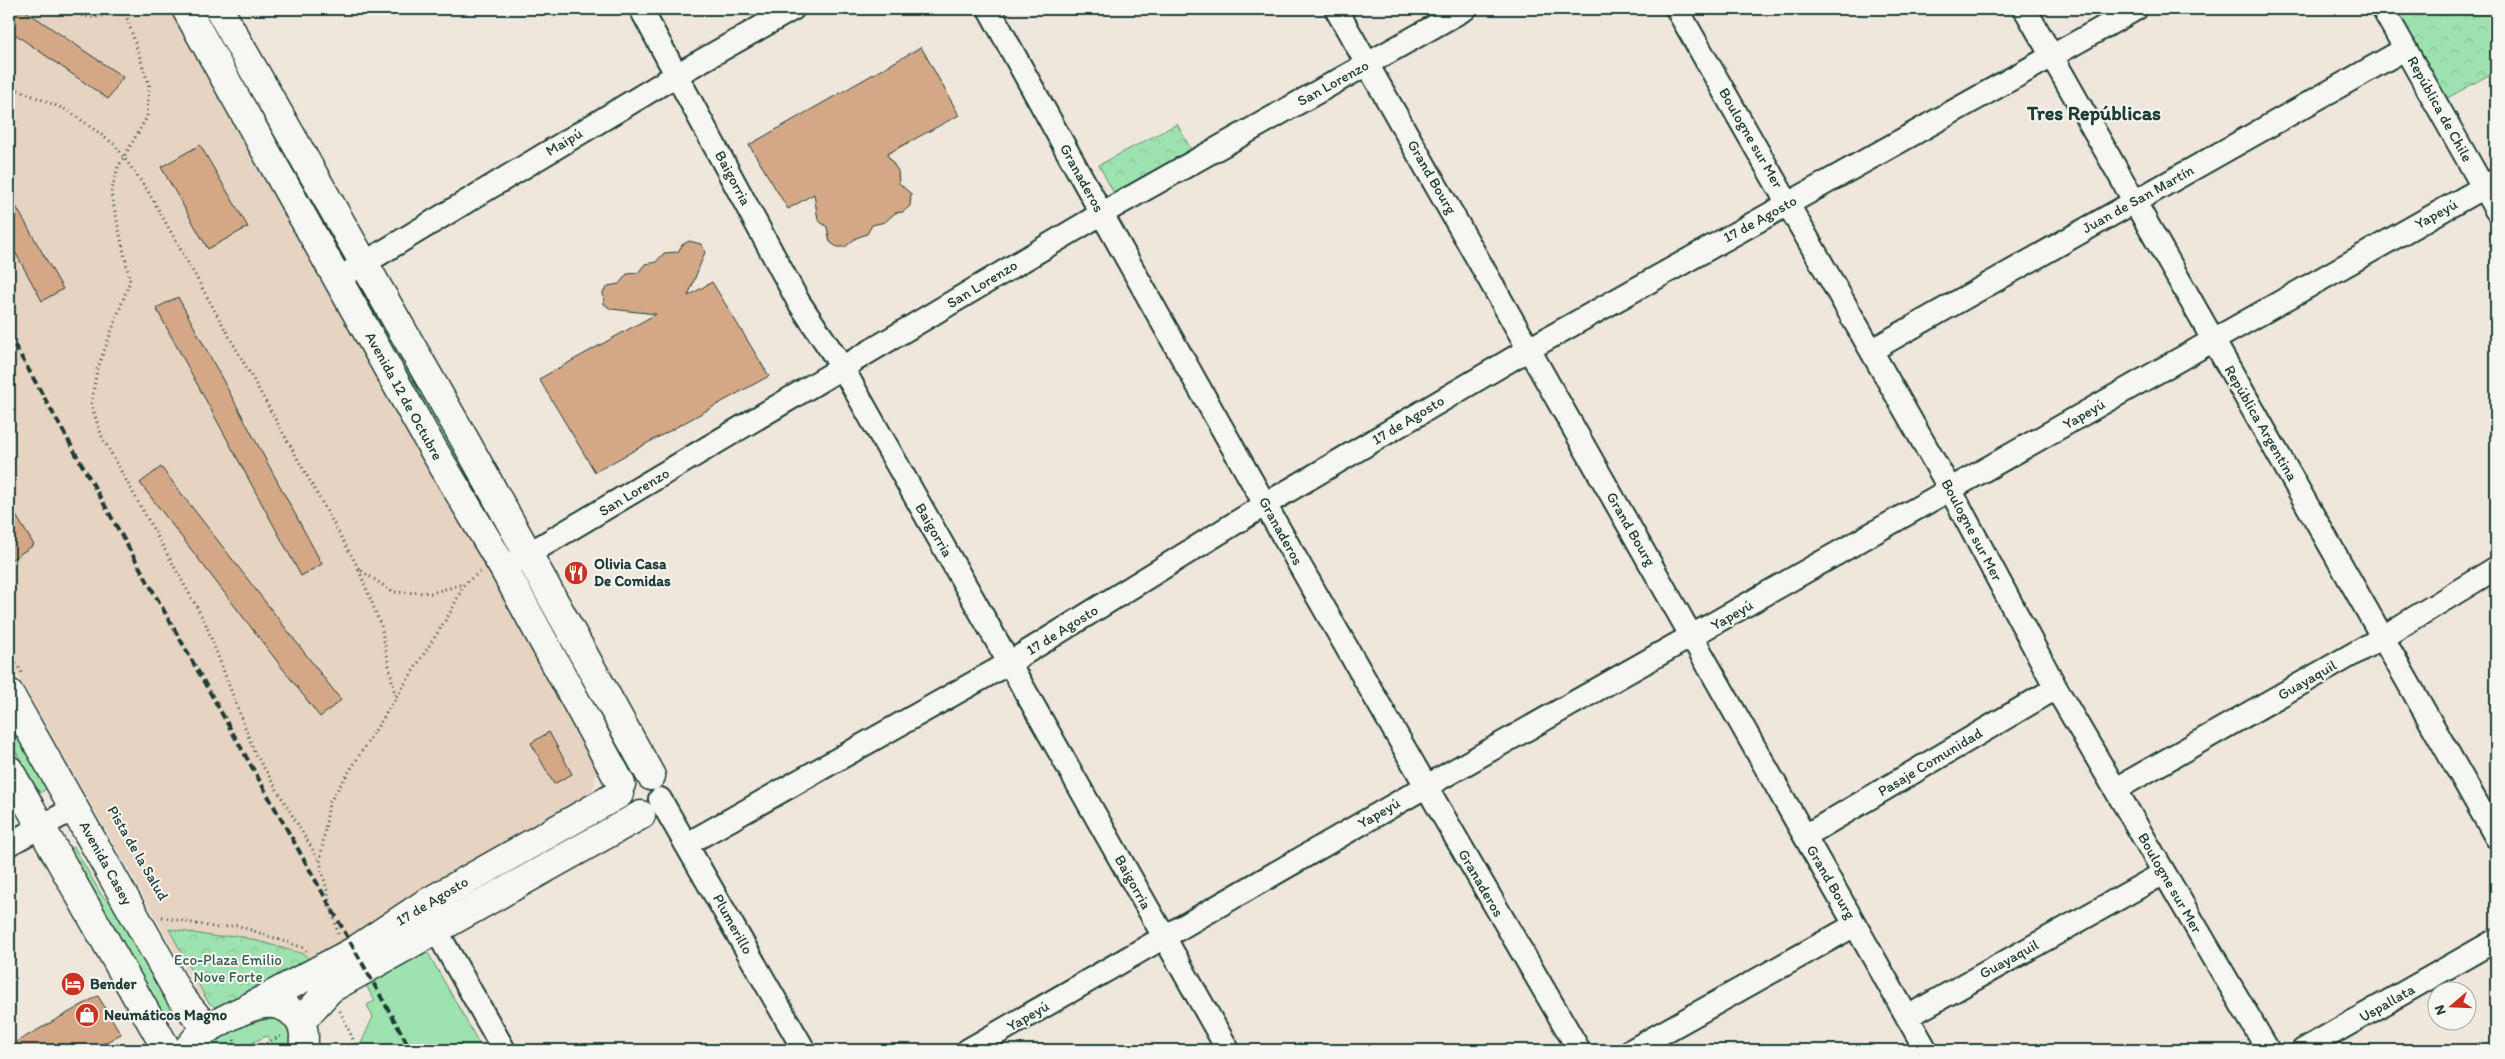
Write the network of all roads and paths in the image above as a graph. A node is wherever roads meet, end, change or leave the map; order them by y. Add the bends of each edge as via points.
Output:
1 (68, 9) edge
2 (123, 9) edge
3 (186, 9) edge
4 (219, 9) edge
5 (641, 9) edge
6 (793, 9) edge
7 (989, 9) edge
8 (1336, 9) edge
9 (1465, 9) edge
10 (1677, 9) edge
11 (2025, 9) edge
12 (2136, 9) edge
13 (2382, 9) edge
14 (2406, 49) junction
15 (2052, 56) junction
16 (1368, 64) junction
17 (678, 74) junction
18 (9, 86) edge
19 (123, 158) junction
20 (2490, 184) edge
21 (2134, 201) junction
22 (1789, 203) junction
23 (2496, 210) edge
24 (1101, 214) junction
25 (364, 263) junction
26 (338, 279) junction
27 (2213, 340) junction
28 (1529, 349) junction
29 (1872, 350) junction
30 (842, 367) junction
31 (1951, 491) junction
32 (1266, 504) junction
33 (528, 555) junction
34 (501, 564) junction
35 (2496, 568) edge
36 (359, 569) junction
37 (464, 584) junction
38 (1692, 637) junction
39 (2383, 637) junction
40 (9, 650) edge
41 (1009, 663) junction
42 (16, 684) edge
43 (2056, 688) junction
44 (396, 696) junction
45 (9, 770) edge
46 (1425, 787) junction
47 (620, 789) junction
48 (2116, 789) junction
49 (651, 797) junction
50 (75, 808) junction
51 (41, 827) junction
52 (1805, 836) junction
53 (2496, 836) edge
54 (9, 844) edge
55 (688, 844) junction
56 (320, 862) junction
57 (2164, 873) junction
58 (423, 905) junction
59 (157, 909) dead end
60 (1855, 925) junction
61 (436, 930) junction
62 (1164, 938) junction
63 (2496, 940) edge
64 (343, 956) junction
65 (325, 979) junction
66 (246, 1009) junction
67 (1907, 1016) junction
68 (207, 1029) junction
69 (305, 1035) edge
70 (167, 1050) edge
71 (188, 1050) edge
72 (253, 1050) edge
73 (358, 1050) edge
74 (504, 1050) edge
75 (804, 1050) edge
76 (968, 1050) edge
77 (1228, 1050) edge
78 (1578, 1050) edge
79 (1632, 1050) edge
80 (1926, 1050) edge
81 (2268, 1050) edge
82 (2303, 1050) edge

1 - 2 path via 80,17 107,16
2 - 19 path via 149,85 147,117
3 - 26 main road, Avenida 12 de Octubre
4 - 25 main road, Avenida 12 de Octubre
5 - 17 street, Baigorria
6 - 17 street, Maipú
7 - 24 street, Granaderos
8 - 16 street, Grand Bourg
9 - 16 street, San Lorenzo
10 - 22 street, Boulogne sur Mer
11 - 15 street, República Argentina
12 - 15 street, 17 de Agosto
13 - 14 street, República de Chile
14 - 20 street, República de Chile
14 - 21 street, Juan de San Martín
15 - 21 street, República Argentina
15 - 22 street, 17 de Agosto
16 - 24 street, San Lorenzo
16 - 28 street, Grand Bourg
17 - 25 street, Maipú
17 - 30 street, Baigorria via 798,301
18 - 19 path via 69,111 115,145
19 - 36 path via 148,191
19 - 56 path via 111,193 130,281 97,370 91,404 102,437 205,622 254,751
20 - 23 street, República de Chile
20 - 27 street, Yapeyú
21 - 27 street, República Argentina
21 - 29 street, Juan de San Martín
22 - 28 street, 17 de Agosto
22 - 29 street, Boulogne sur Mer
24 - 30 street, San Lorenzo
24 - 32 street, Granaderos
25 - 26 street, Maipú
25 - 33 main road, Avenida 12 de Octubre
26 - 34 main road, Avenida 12 de Octubre
27 - 31 street, Yapeyú
27 - 39 street, República Argentina
28 - 32 street, 17 de Agosto
28 - 38 street, Grand Bourg
29 - 31 street, Boulogne sur Mer
30 - 33 street, San Lorenzo
30 - 41 street, Baigorria
31 - 38 street, Yapeyú
31 - 43 street, Boulogne sur Mer
32 - 41 street, 17 de Agosto
32 - 46 street, Granaderos
33 - 34 street, San Lorenzo
33 - 49 main road, Avenida 12 de Octubre
34 - 37 path
34 - 47 main road, Avenida 12 de Octubre
35 - 39 street, Guayaquil
36 - 37 path via 393,592 431,593
36 - 44 path via 381,626
37 - 44 path via 450,613
38 - 46 street, Yapeyú
38 - 52 street, Grand Bourg
39 - 48 street, Guayaquil
39 - 53 street, República Argentina
40 - 42 path
41 - 55 street, 17 de Agosto
41 - 62 street, Baigorria
42 - 50 main road, Avenida Casey
43 - 48 street, Boulogne sur Mer
43 - 52 street, Pasaje Comunidad
44 - 56 path via 329,803
45 - 51 main road
46 - 62 street, Yapeyú
46 - 78 street, Granaderos
47 - 49 main road, Avenida 12 de Octubre via 621,805 625,810
47 - 49 main road, 17 de Agosto via 630,775 637,773
47 - 58 main road, 17 de Agosto
48 - 57 street, Boulogne sur Mer
49 - 55 street, Plumerillo
49 - 61 main road, 17 de Agosto
50 - 51 street
50 - 68 main road, Avenida Casey via 180,996
51 - 54 street
51 - 70 main road
52 - 60 street, Grand Bourg
55 - 75 street, Plumerillo
56 - 64 path
57 - 67 street, Guayaquil
57 - 81 street, Boulogne sur Mer
58 - 61 main road
58 - 64 main road, 17 de Agosto
59 - 65 path, Pista de la Salud via 162,918 218,928 236,925 304,948
60 - 67 street, Grand Bourg
60 - 79 street
61 - 65 main road, 17 de Agosto
61 - 74 street
62 - 76 street, Yapeyú
62 - 77 street, Baigorria
63 - 82 street, Uspallata
64 - 65 main road, 17 de Agosto
65 - 66 main road, 17 de Agosto
65 - 69 main road, 17 de Agosto
65 - 73 path, Pista de la Salud
66 - 68 main road
66 - 69 main road via 272,1002 290,1010
67 - 80 street, Grand Bourg
68 - 71 main road
69 - 72 path

